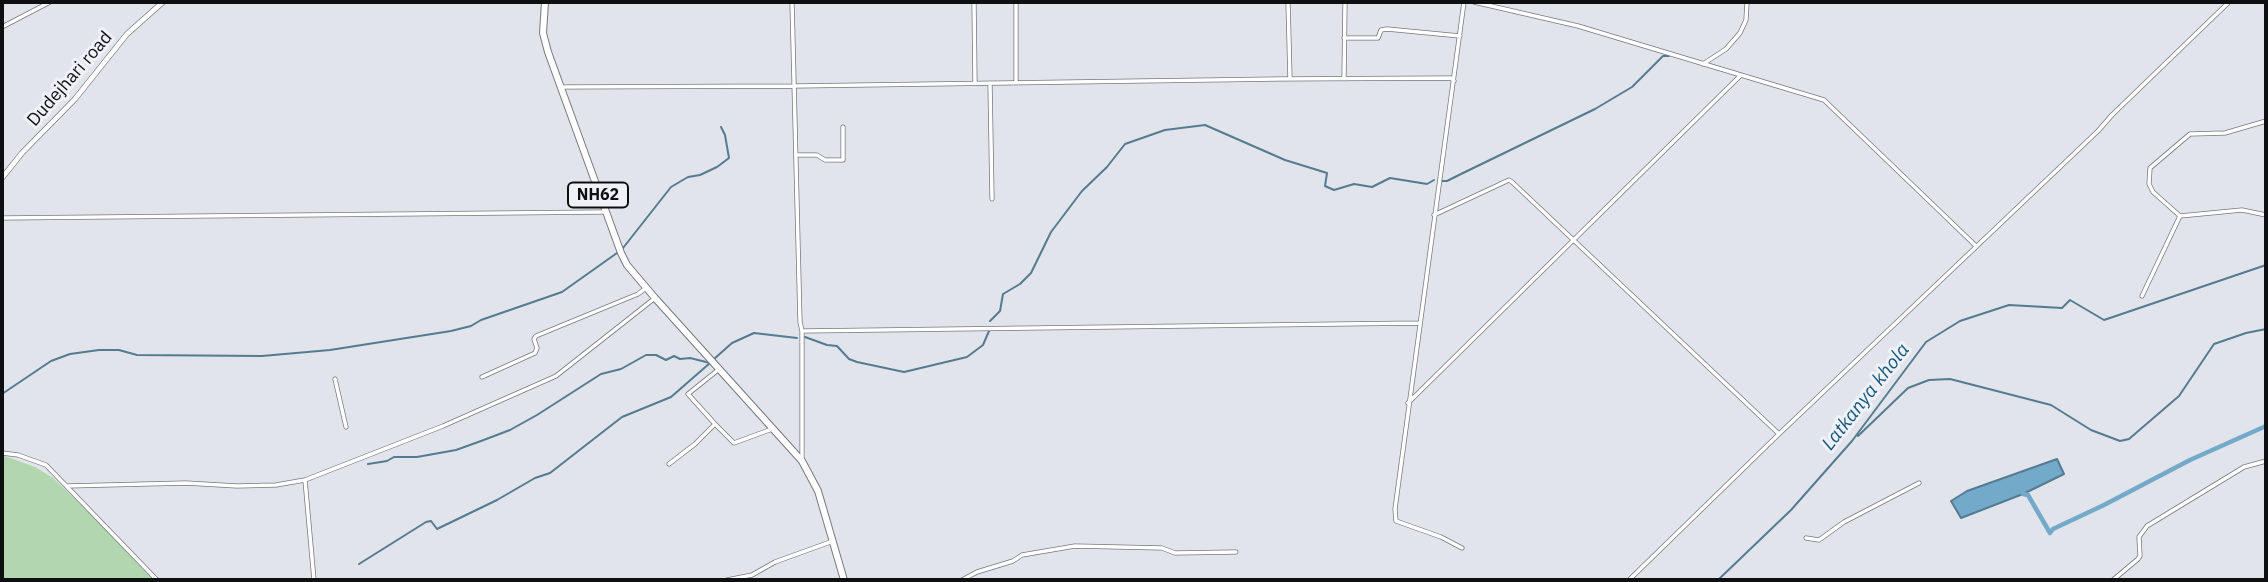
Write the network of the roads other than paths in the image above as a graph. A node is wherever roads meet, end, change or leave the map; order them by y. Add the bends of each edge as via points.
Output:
1 (50, 2) edge
2 (163, 2) edge
3 (545, 2) edge
4 (792, 2) edge
5 (974, 2) edge
6 (1016, 2) edge
7 (1288, 2) edge
8 (1345, 2) edge
9 (1464, 2) edge
10 (1474, 2) edge
11 (1747, 2) edge
12 (2229, 2) edge
13 (2, 27) edge
14 (1460, 36) junction
15 (1345, 38) junction
16 (1703, 64) junction
17 (1741, 75) junction
18 (1290, 79) junction
19 (1344, 79) junction
20 (1454, 81) junction
21 (975, 83) junction
22 (990, 83) junction
23 (1016, 83) junction
24 (559, 86) junction
25 (794, 86) junction
26 (2266, 121) edge
27 (843, 127) dead end
28 (797, 155) junction
29 (2, 178) edge
30 (992, 199) dead end
31 (604, 212) junction
32 (1434, 215) junction
33 (2266, 215) edge
34 (2180, 216) junction
35 (2, 218) edge
36 (1575, 241) junction
37 (1976, 246) junction
38 (646, 288) junction
39 (2142, 296) dead end
40 (654, 298) junction
41 (1419, 324) junction
42 (802, 331) junction
43 (715, 363) junction
44 (482, 377) dead end
45 (335, 379) dead end
46 (1408, 403) junction
47 (715, 424) junction
48 (346, 427) dead end
49 (772, 429) junction
50 (1779, 434) junction
51 (2, 453) edge
52 (802, 461) junction
53 (2266, 461) edge
54 (669, 464) dead end
55 (305, 480) junction
56 (1919, 483) dead end
57 (67, 486) junction
58 (1807, 538) dead end
59 (833, 541) junction
60 (1462, 548) dead end
61 (1237, 552) dead end
62 (157, 580) edge
63 (314, 580) edge
64 (727, 580) edge
65 (844, 580) edge
66 (961, 580) edge
67 (1629, 580) edge
68 (2113, 580) edge

1 - 13 street
2 - 29 street, Dudejhari road via 127,34
3 - 24 main road, NH62 via 543,33
4 - 25 street
5 - 21 street
6 - 23 street
7 - 18 street
8 - 15 street
9 - 14 street
10 - 16 street via 1578,26
11 - 16 street via 1740,33
12 - 37 street
14 - 15 street via 1387,29 1381,30 1378,38
14 - 20 street
15 - 19 street
16 - 17 street
17 - 36 street
17 - 37 street via 1824,100
18 - 19 street
18 - 23 street
19 - 20 street
20 - 32 street
21 - 22 street
21 - 25 street
22 - 23 street
22 - 30 street
24 - 25 street
24 - 31 main road, NH62
25 - 28 street
26 - 34 street via 2225,133 2190,134 2150,168 2152,192
27 - 28 street via 843,160
28 - 42 street
31 - 35 street
31 - 38 main road, NH62 via 627,265
32 - 36 street via 1509,180
32 - 41 street
33 - 34 street via 2242,210
34 - 39 street
36 - 46 street
36 - 50 street
37 - 50 street
38 - 40 main road, NH62
38 - 44 street via 536,336 536,353
40 - 43 main road, NH62
40 - 55 street via 556,376
41 - 42 street
41 - 46 street
42 - 52 street
43 - 47 street via 688,394
43 - 49 main road, NH62
45 - 48 street
46 - 60 street via 1396,521
47 - 49 street via 734,443
47 - 54 street
49 - 52 main road, NH62
50 - 67 street
51 - 57 street via 46,465
52 - 59 main road, NH62 via 818,491
53 - 68 street via 2244,467 2147,526 2137,543 2140,556
55 - 57 street via 237,486
55 - 63 street
56 - 58 street via 1819,540
57 - 62 street
59 - 64 street via 752,575
59 - 65 main road, NH62
61 - 66 street via 1075,546 1022,555

